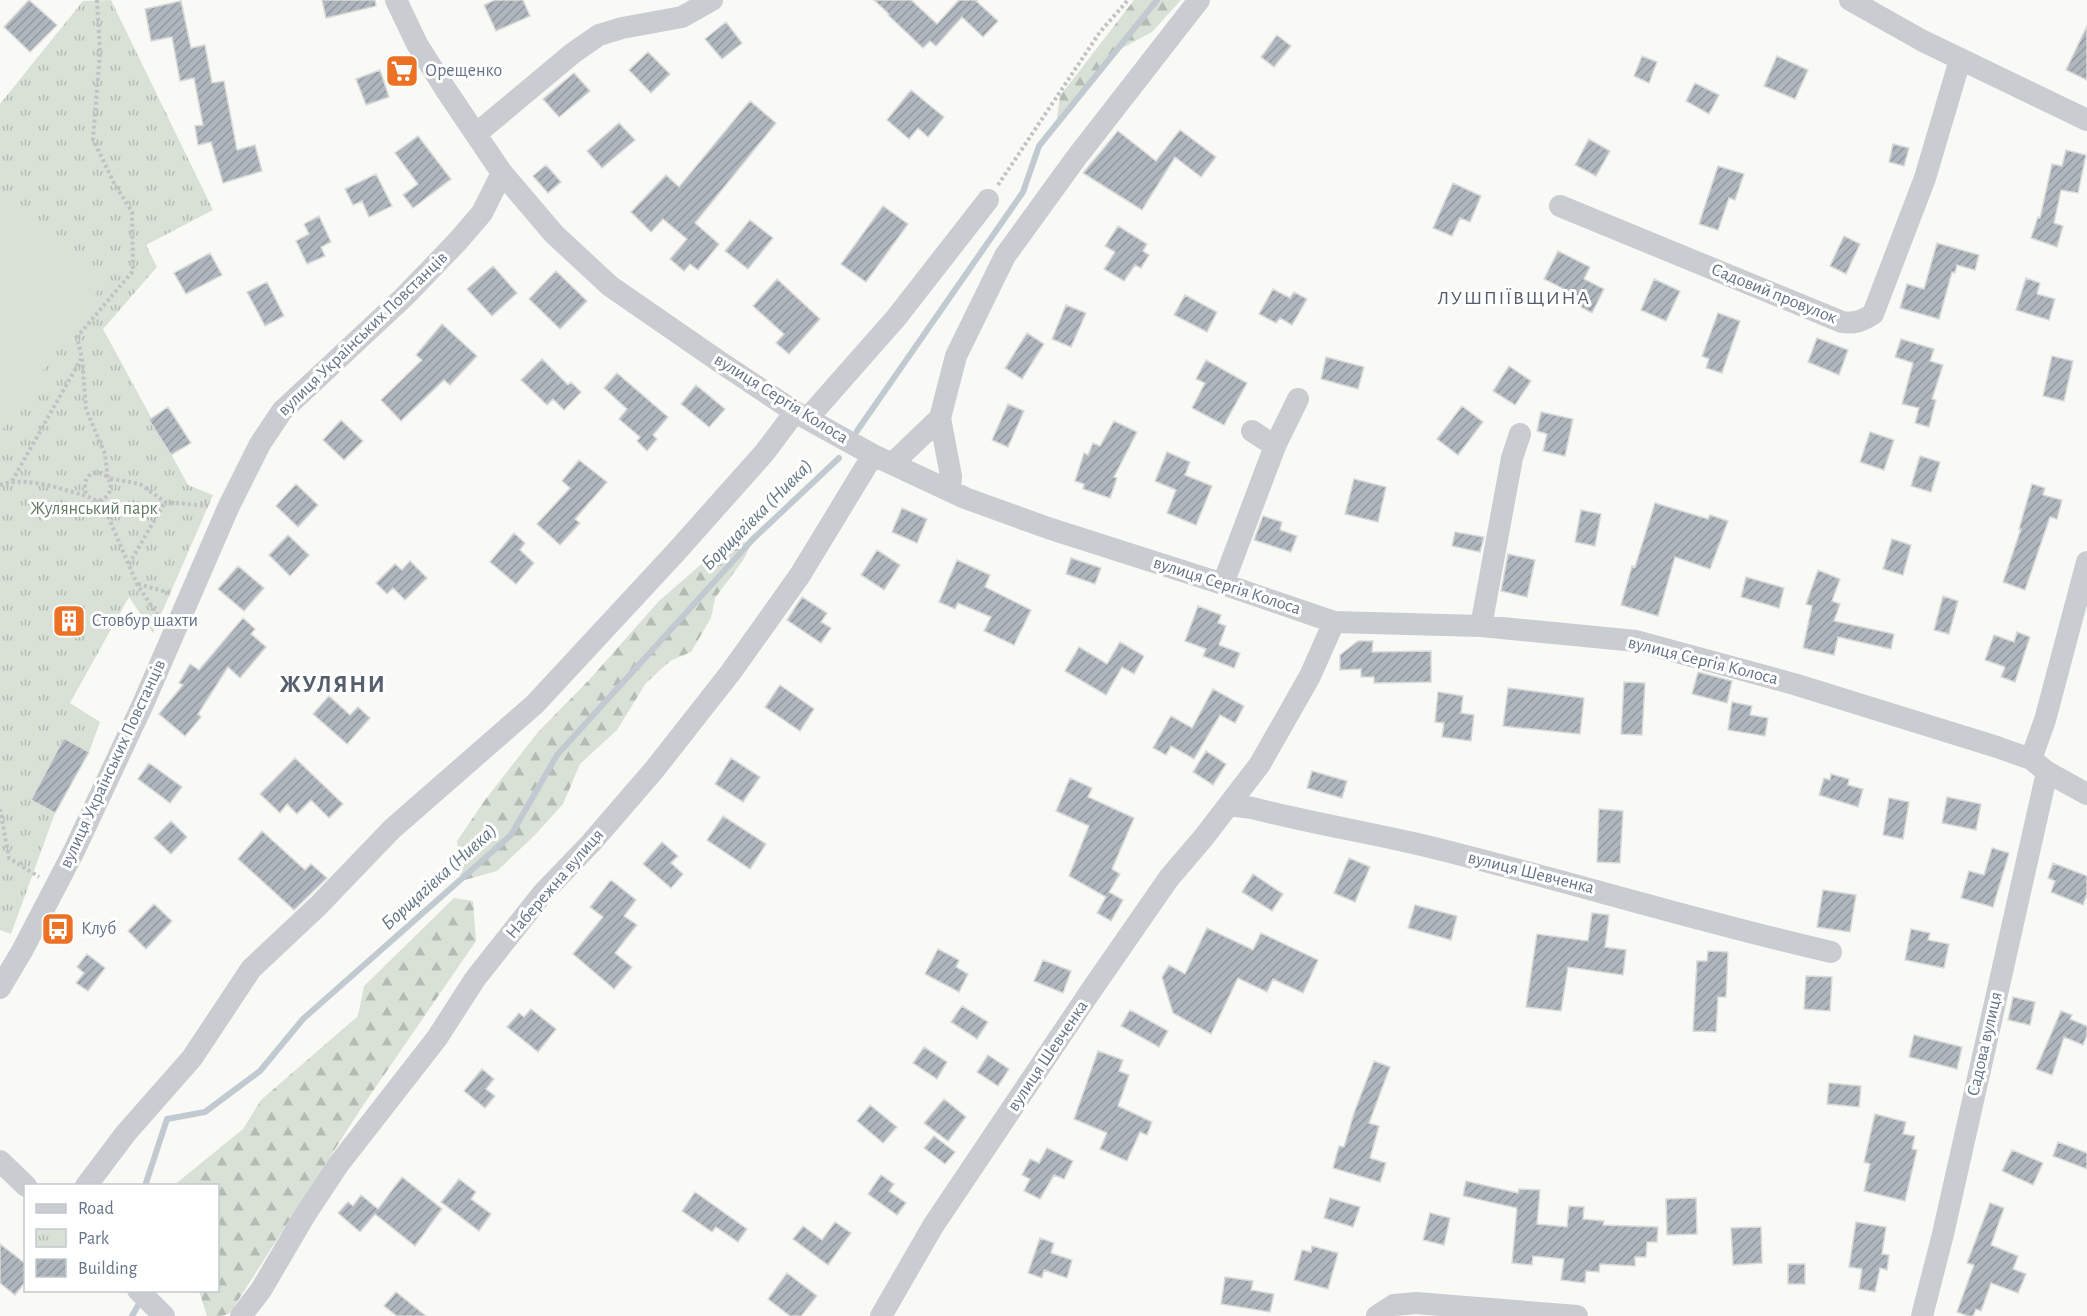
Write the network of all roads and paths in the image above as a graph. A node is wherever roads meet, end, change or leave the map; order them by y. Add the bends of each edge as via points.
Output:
1 (97, 0) edge
2 (396, 0) edge
3 (712, 0) edge
4 (1128, 0) edge
5 (1199, 0) edge
6 (1850, 0) edge
7 (1960, 60) junction
8 (2087, 120) edge
9 (476, 134) junction
10 (502, 173) junction
11 (988, 200) joint
12 (1560, 206) dead end
13 (82, 358) junction
14 (1298, 399) dead end
15 (801, 416) junction
16 (940, 418) junction
17 (1252, 431) dead end
18 (1520, 434) dead end
19 (1275, 446) junction
20 (882, 460) junction
21 (108, 478) junction
22 (12, 481) junction
23 (0, 485) edge
24 (950, 491) junction
25 (87, 496) junction
26 (101, 500) junction
27 (165, 502) junction
28 (201, 506) dead end
29 (2087, 562) edge
30 (129, 565) junction
31 (137, 584) junction
32 (1223, 584) junction
33 (189, 598) junction
34 (1334, 622) junction
35 (1481, 626) junction
36 (171, 638) junction
37 (2039, 766) junction
38 (2087, 794) edge
39 (1229, 805) junction
40 (0, 809) edge
41 (42, 879) dead end
42 (1831, 952) dead end
43 (0, 988) edge
44 (1, 1164) edge
45 (24, 1184) edge
46 (87, 1184) edge
47 (140, 1292) edge
48 (164, 1316) edge
49 (241, 1316) edge
50 (881, 1316) edge
51 (1377, 1316) edge
52 (1577, 1316) edge
53 (1922, 1316) edge

1 - 13 path via 100,52 93,139 132,212 133,271 77,337
2 - 9 street, вулиця Сергія Колоса via 417,44
3 - 9 street via 682,17 599,35 573,52
4 - 11 path via 1100,32
5 - 16 street via 1005,256 956,356
6 - 7 street
7 - 8 street
7 - 12 street, Садовий провулок via 1938,138 1873,314 1854,324
9 - 10 street, вулиця Сергія Колоса
10 - 15 street, вулиця Сергія Колоса via 554,234 610,286
10 - 33 street, вулиця Українських Повстанців via 482,213 457,243 282,411 260,444 228,508
11 - 15 street via 896,318
13 - 21 path via 86,408 105,454
13 - 22 path
14 - 19 street
15 - 20 street, вулиця Сергія Колоса
15 - 46 street via 535,704 392,829 250,969 192,1058
16 - 20 street, Набережна вулиця
16 - 24 street via 951,476
17 - 19 street
18 - 35 street via 1512,458
19 - 32 street
20 - 24 street, вулиця Сергія Колоса
20 - 49 street, Набережна вулиця via 731,672 654,770 543,893 475,979 437,1038 338,1165
21 - 25 path via 92,473 86,478
21 - 26 path via 109,495
21 - 27 path via 140,484
22 - 23 path
22 - 25 path
24 - 32 street, вулиця Сергія Колоса via 1048,528
25 - 26 path
26 - 30 path
27 - 28 path
27 - 30 path
29 - 37 street, Садова вулиця via 2045,720
30 - 31 path
31 - 33 path
31 - 36 path
32 - 34 street, вулиця Сергія Колоса
33 - 36 street, вулиця Українських Повстанців
34 - 35 street, вулиця Сергія Колоса
34 - 39 street, вулиця Шевченка via 1305,686 1260,764
35 - 37 street, вулиця Сергія Колоса via 1636,641 1794,684
36 - 43 street, вулиця Українських Повстанців via 74,851
37 - 38 street, вулиця Сергія Колоса
37 - 53 street, Садова вулиця via 1943,1234
39 - 42 street, вулиця Шевченка via 1429,847
39 - 50 street, вулиця Шевченка via 1169,878 1090,992 933,1226
40 - 41 path via 9,858
44 - 45 street
47 - 48 street
51 - 52 street via 1394,1305 1416,1303

